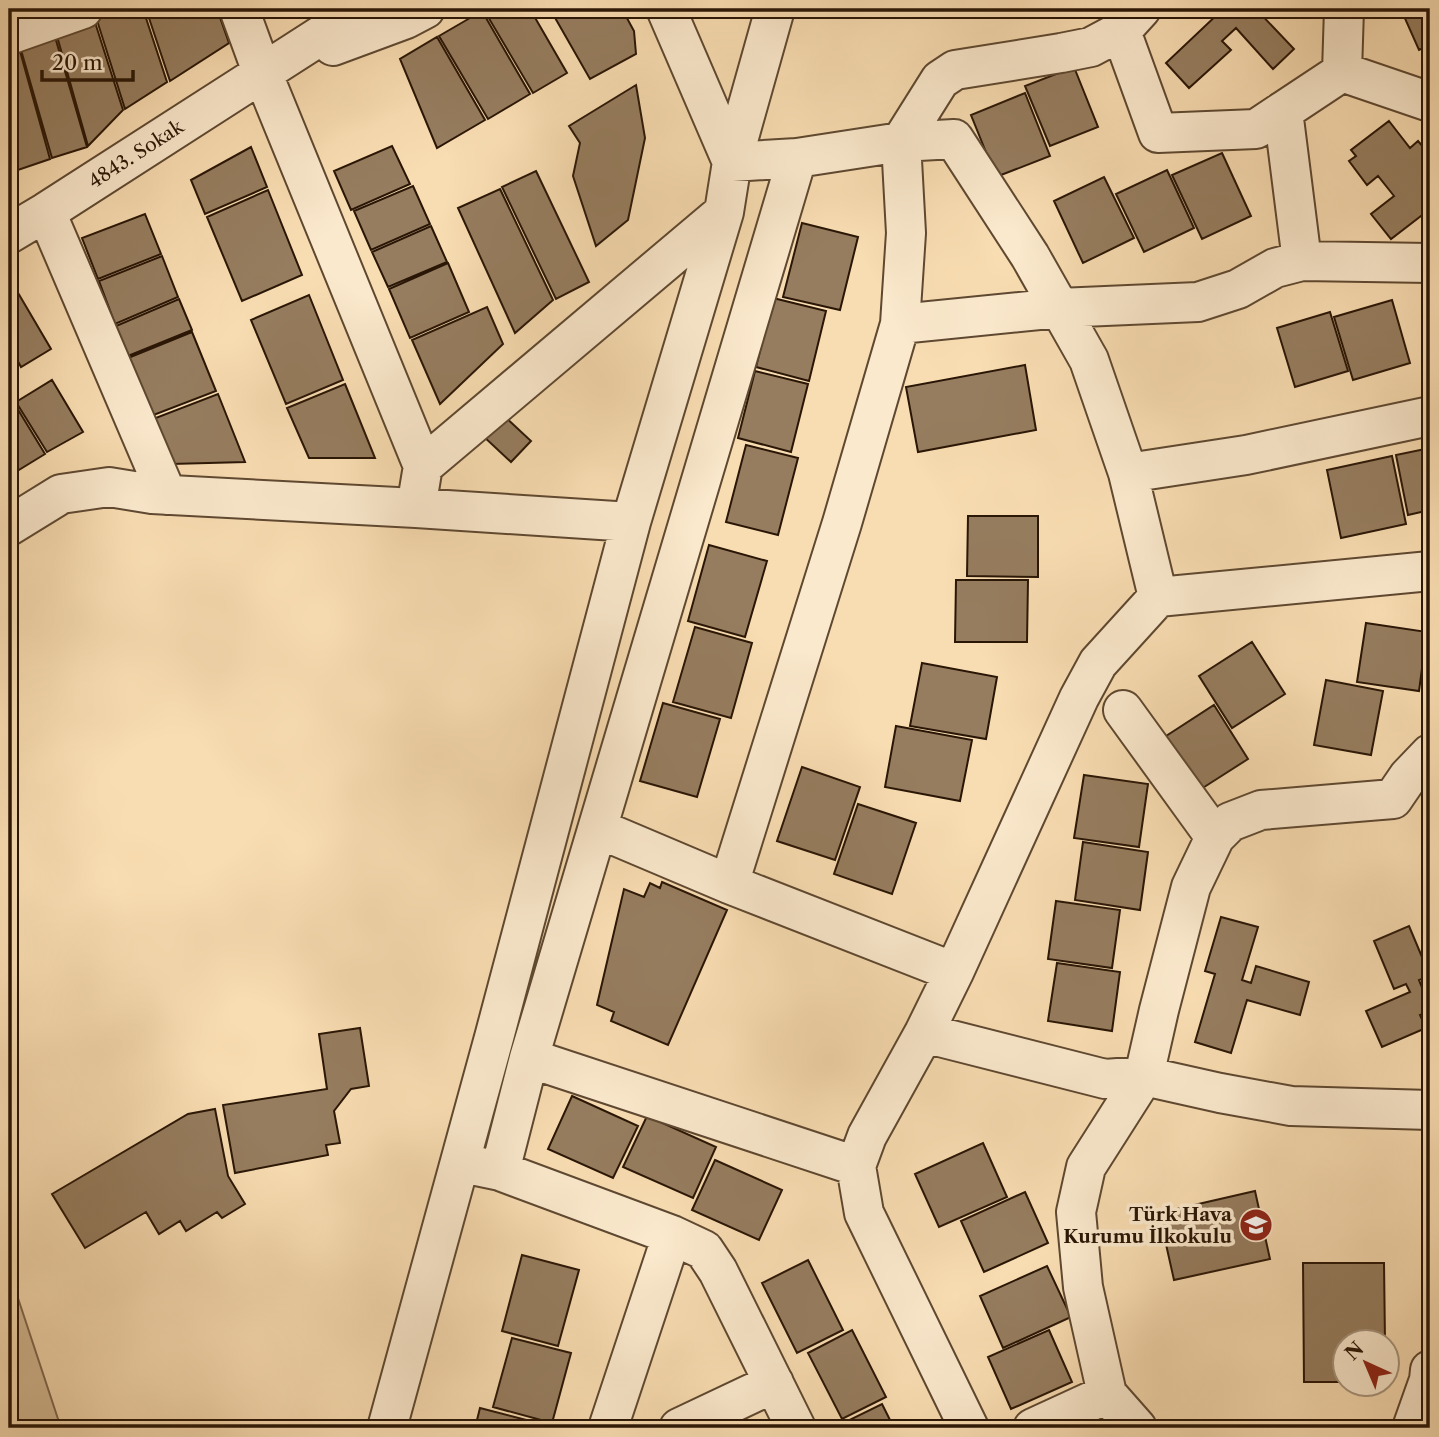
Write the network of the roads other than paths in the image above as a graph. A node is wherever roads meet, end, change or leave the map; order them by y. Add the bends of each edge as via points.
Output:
1 (83, 9) edge
2 (239, 9) edge
3 (362, 9) edge
4 (425, 9) edge
5 (666, 9) edge
6 (775, 9) edge
7 (1344, 9) edge
8 (1131, 20) edge
9 (9, 35) edge
10 (262, 72) junction
11 (1342, 72) junction
12 (1430, 102) edge
13 (1283, 111) junction
14 (901, 142) junction
15 (797, 158) junction
16 (732, 162) junction
17 (46, 212) junction
18 (724, 212) junction
19 (9, 234) edge
20 (1302, 261) junction
21 (1430, 263) edge
22 (1059, 308) junction
23 (900, 324) junction
24 (1430, 416) edge
25 (423, 466) junction
26 (1128, 473) junction
27 (167, 495) junction
28 (416, 508) junction
29 (631, 522) junction
30 (9, 526) edge
31 (1430, 572) edge
32 (1157, 597) junction
33 (1123, 710) dead end
34 (1430, 754) edge
35 (599, 829) junction
36 (1215, 837) junction
37 (729, 884) junction
38 (954, 972) junction
39 (924, 1033) junction
40 (529, 1058) junction
41 (1144, 1076) junction
42 (1430, 1110) edge
43 (460, 1162) junction
44 (856, 1166) junction
45 (500, 1171) junction
46 (672, 1235) junction
47 (1430, 1370) edge
48 (774, 1383) junction
49 (1107, 1394) junction
50 (387, 1428) edge
51 (608, 1428) edge
52 (679, 1428) edge
53 (796, 1428) edge
54 (969, 1428) edge
55 (1033, 1428) edge
56 (1137, 1428) edge
57 (1412, 1428) edge

1 - 9 street
2 - 10 street
3 - 10 street
4 - 10 street
5 - 16 street
6 - 16 street
7 - 11 street
8 - 13 street via 1158,133 1256,129
8 - 14 street via 1091,47 955,70 940,80
10 - 17 street, 4843. Sokak
10 - 25 street
11 - 12 street
11 - 13 street
13 - 20 street
14 - 15 street
14 - 22 street via 954,139
14 - 23 street via 906,233
15 - 16 street
15 - 35 street
16 - 18 street
17 - 19 street, 4843. Sokak
17 - 27 street
18 - 25 street
18 - 29 street
20 - 21 street
20 - 22 street via 1198,302
22 - 23 street
22 - 26 street via 1089,360
23 - 37 street
24 - 26 street via 1246,456
25 - 28 street
26 - 32 street
27 - 28 street
27 - 30 street via 109,487 61,494
28 - 29 street
29 - 43 street
31 - 32 street
32 - 38 street via 1098,663 1079,698
33 - 36 street
34 - 36 street via 1393,799 1261,810 1230,822
35 - 37 street
35 - 40 street
36 - 41 street via 1191,887
37 - 38 street
38 - 39 street
39 - 41 street via 1105,1079
39 - 44 street via 867,1136
40 - 44 street
40 - 45 street
41 - 42 street via 1291,1106
41 - 49 street via 1086,1167 1076,1212 1083,1287
43 - 45 street
43 - 50 street
44 - 54 street via 864,1213
45 - 46 street
46 - 48 street via 704,1250
46 - 51 street
47 - 57 street
48 - 52 street
48 - 53 street
49 - 55 street
49 - 56 street

